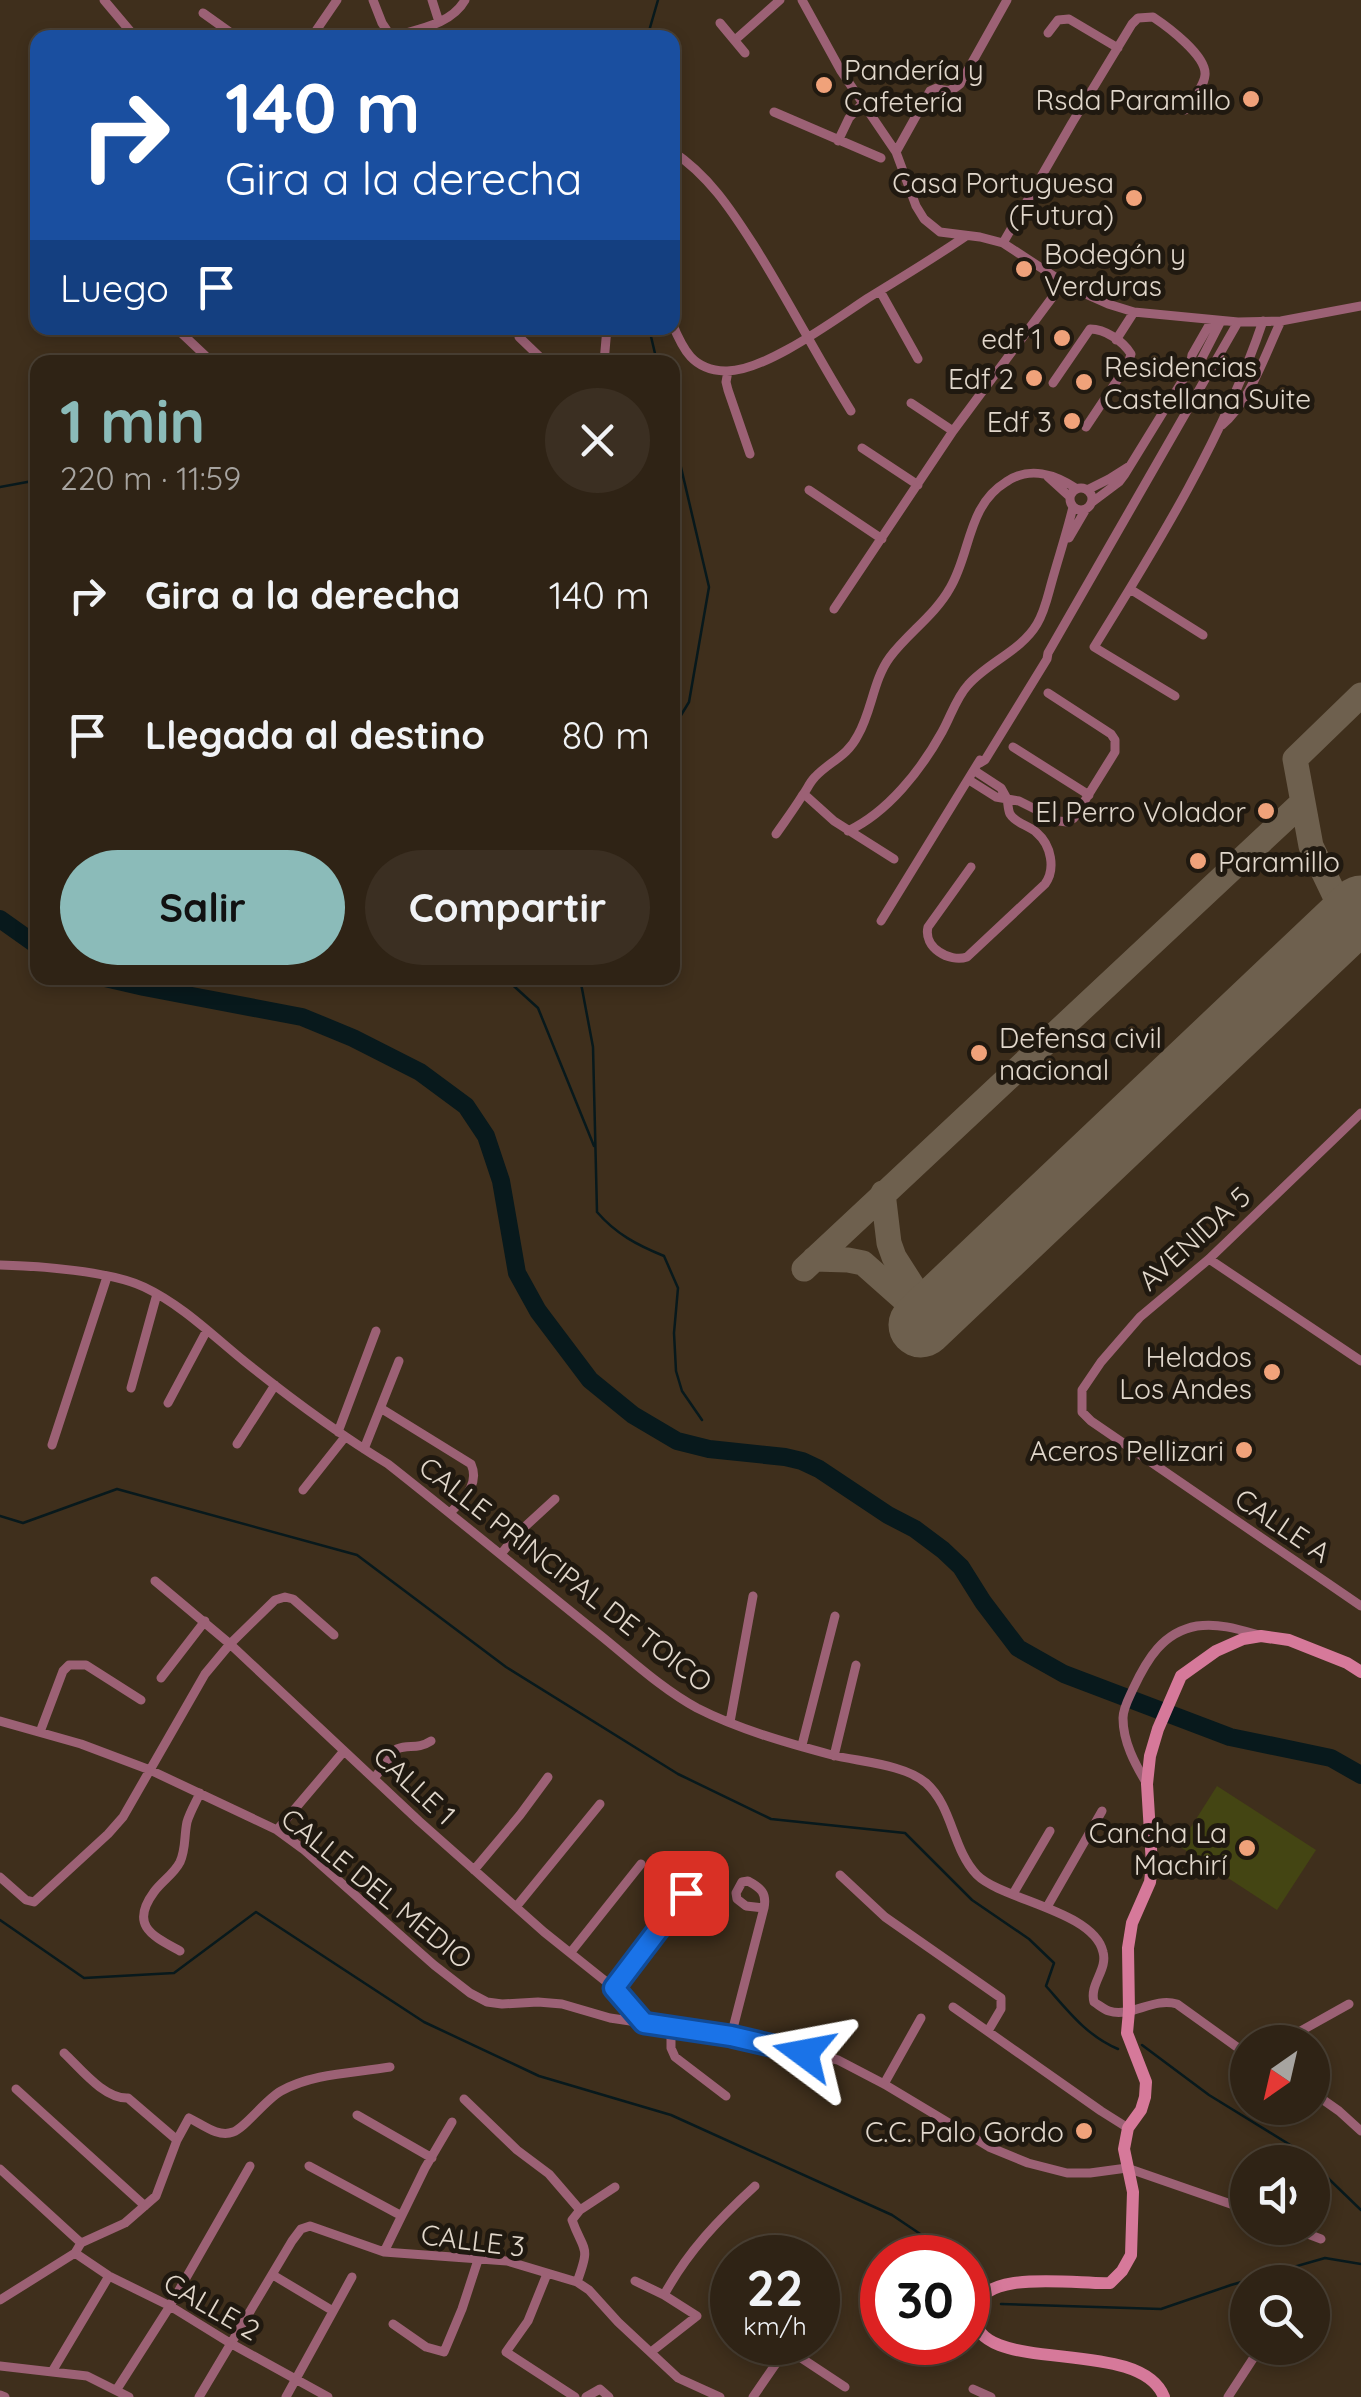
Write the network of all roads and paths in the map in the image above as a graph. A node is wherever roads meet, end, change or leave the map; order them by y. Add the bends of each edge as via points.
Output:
1 (104, 0) edge
2 (337, 0) edge
3 (373, 0) edge
4 (432, 0) edge
5 (465, 0) edge
6 (780, 0) edge
7 (802, 0) edge
8 (1007, 0) edge
9 (202, 13) dead end
10 (440, 22) junction
11 (720, 24) dead end
12 (129, 30) edge
13 (226, 30) edge
14 (317, 30) edge
15 (387, 30) edge
16 (414, 30) edge
17 (1048, 33) dead end
18 (734, 40) junction
19 (1118, 48) junction
20 (745, 53) dead end
21 (862, 104) junction
22 (1185, 110) dead end
23 (774, 112) dead end
24 (838, 140) junction
25 (896, 152) junction
26 (680, 156) edge
27 (881, 158) dead end
28 (966, 236) junction
29 (1004, 244) junction
30 (1063, 283) junction
31 (880, 291) junction
32 (1361, 306) edge
33 (1134, 312) junction
34 (1217, 320) junction
35 (1281, 320) junction
36 (1238, 322) junction
37 (1263, 322) junction
38 (183, 335) edge
39 (519, 335) edge
40 (677, 335) edge
41 (809, 338) junction
42 (1116, 340) junction
43 (205, 355) edge
44 (538, 355) edge
45 (918, 360) dead end
46 (728, 371) junction
47 (1239, 382) junction
48 (1053, 383) dead end
49 (1250, 386) junction
50 (911, 404) dead end
51 (852, 412) dead end
52 (1086, 427) dead end
53 (1220, 427) junction
54 (953, 431) junction
55 (862, 448) dead end
56 (750, 454) dead end
57 (1130, 465) junction
58 (918, 485) junction
59 (809, 490) dead end
60 (1077, 495) junction
61 (1089, 505) junction
62 (882, 539) junction
63 (1064, 545) junction
64 (1130, 589) junction
65 (834, 610) dead end
66 (1203, 634) dead end
67 (1048, 694) dead end
68 (1174, 696) dead end
69 (1013, 746) dead end
70 (974, 771) junction
71 (804, 794) junction
72 (1088, 795) junction
73 (1006, 798) junction
74 (848, 831) junction
75 (776, 834) dead end
76 (894, 859) dead end
77 (971, 867) dead end
78 (881, 921) dead end
79 (1361, 1113) edge
80 (1209, 1259) junction
81 (0, 1265) edge
82 (107, 1277) junction
83 (157, 1294) junction
84 (207, 1330) junction
85 (376, 1332) dead end
86 (399, 1361) dead end
87 (1361, 1361) edge
88 (274, 1385) junction
89 (131, 1388) dead end
90 (168, 1403) dead end
91 (382, 1409) junction
92 (1082, 1412) joint
93 (341, 1434) junction
94 (237, 1444) dead end
95 (52, 1445) dead end
96 (364, 1449) junction
97 (302, 1490) dead end
98 (554, 1499) dead end
99 (451, 1512) junction
100 (501, 1554) junction
101 (155, 1581) dead end
102 (753, 1596) dead end
103 (1361, 1606) edge
104 (835, 1616) dead end
105 (204, 1621) junction
106 (334, 1635) dead end
107 (1262, 1636) junction
108 (230, 1644) junction
109 (856, 1666) dead end
110 (1361, 1672) edge
111 (161, 1678) dead end
112 (141, 1700) dead end
113 (0, 1721) edge
114 (730, 1722) junction
115 (40, 1732) junction
116 (431, 1741) dead end
117 (802, 1745) junction
118 (344, 1752) junction
119 (834, 1756) junction
120 (150, 1770) junction
121 (548, 1776) dead end
122 (375, 1777) junction
123 (1147, 1784) junction
124 (200, 1792) junction
125 (600, 1804) dead end
126 (1102, 1811) dead end
127 (277, 1830) junction
128 (1050, 1831) dead end
129 (641, 1864) dead end
130 (474, 1870) junction
131 (840, 1875) dead end
132 (0, 1876) edge
133 (686, 1893) dead end
134 (1013, 1894) junction
135 (516, 1906) junction
136 (1047, 1907) junction
137 (764, 1908) dead end
138 (180, 1950) dead end
139 (571, 1952) junction
140 (614, 1988) junction
141 (1349, 2004) dead end
142 (953, 2007) dead end
143 (1130, 2011) junction
144 (920, 2018) dead end
145 (644, 2023) junction
146 (1311, 2025) edge
147 (671, 2026) junction
148 (988, 2031) junction
149 (731, 2036) junction
150 (1230, 2042) edge
151 (64, 2054) dead end
152 (390, 2066) dead end
153 (884, 2084) junction
154 (16, 2089) dead end
155 (726, 2096) dead end
156 (464, 2099) dead end
157 (1330, 2103) edge
158 (357, 2115) dead end
159 (452, 2122) dead end
160 (1128, 2128) junction
161 (1361, 2132) edge
162 (178, 2140) junction
163 (432, 2158) junction
164 (250, 2166) dead end
165 (310, 2166) dead end
166 (1128, 2168) junction
167 (0, 2169) edge
168 (755, 2186) dead end
169 (615, 2187) dead end
170 (1230, 2204) edge
171 (145, 2206) junction
172 (580, 2210) junction
173 (400, 2215) junction
174 (80, 2243) junction
175 (384, 2252) junction
176 (74, 2253) junction
177 (478, 2260) junction
178 (547, 2274) junction
179 (273, 2275) junction
180 (109, 2276) junction
181 (352, 2278) dead end
182 (635, 2280) dead end
183 (577, 2282) junction
184 (664, 2295) junction
185 (0, 2300) edge
186 (170, 2306) junction
187 (333, 2311) junction
188 (393, 2324) dead end
189 (230, 2343) junction
190 (651, 2352) junction
191 (775, 2365) edge
192 (812, 2365) edge
193 (1249, 2365) edge
194 (0, 2366) edge
195 (54, 2370) junction
196 (296, 2380) junction
197 (845, 2386) dead end
198 (973, 2389) dead end
199 (117, 2390) junction
200 (706, 2395) edge
201 (128, 2397) edge
202 (199, 2397) edge
203 (286, 2397) edge
204 (328, 2397) edge
205 (575, 2397) edge
206 (586, 2397) edge
207 (608, 2397) edge
208 (720, 2397) edge
209 (753, 2397) edge
210 (991, 2397) edge
211 (1164, 2397) edge
212 (1228, 2397) edge

1 - 12 street
2 - 14 street
3 - 15 street
4 - 10 street
5 - 10 street
6 - 18 street
7 - 21 street
8 - 25 street via 960,84 930,91
9 - 13 street
10 - 16 street
11 - 18 street
17 - 19 street via 1068,19
18 - 20 street
19 - 22 street via 1132,24 1146,16 1187,45 1206,70
19 - 29 street
21 - 24 street
21 - 25 street
23 - 24 street
24 - 27 street
25 - 28 street via 924,219 940,232
26 - 41 street via 719,193
28 - 29 street
28 - 31 street
29 - 30 street
30 - 33 street
30 - 54 street
31 - 41 street
31 - 45 street
32 - 35 street
33 - 34 street
33 - 42 street
34 - 36 street
34 - 57 street via 1201,360
35 - 37 street
35 - 49 street
36 - 37 street
36 - 70 street via 1047,659
37 - 47 street
38 - 43 street
39 - 44 street
40 - 46 street via 694,361
41 - 46 street
41 - 51 street
42 - 48 street via 1090,329
42 - 52 street via 1130,359
46 - 56 street
47 - 49 street
47 - 53 street
49 - 53 street
50 - 54 street
53 - 64 street
54 - 58 street
55 - 58 street
57 - 60 street
57 - 61 street
58 - 62 street
59 - 62 street
60 - 61 street via 1092,496
60 - 61 street via 1080,510
60 - 63 street
60 - 71 street via 1042,473 1022,474 994,492 972,525 951,587 888,660 858,737
61 - 63 street
62 - 65 street
63 - 74 street via 1036,626 965,688 931,749 884,807
64 - 66 street
64 - 68 street via 1094,647
67 - 72 street via 1115,740
69 - 72 street
70 - 73 street via 996,797
70 - 78 street
71 - 74 street
71 - 75 street
72 - 73 street via 1067,822
73 - 77 street via 1010,814 1041,836 1052,875 960,960 926,935
74 - 76 street
79 - 80 street, AVENIDA 5
80 - 87 street
80 - 92 street, AVENIDA 5 via 1140,1317 1101,1362 1082,1390
81 - 82 street, CALLE PRINCIPAL DE TOICO
82 - 83 street, CALLE PRINCIPAL DE TOICO
82 - 95 street
83 - 84 street, CALLE PRINCIPAL DE TOICO
83 - 89 street
84 - 88 street, CALLE PRINCIPAL DE TOICO
84 - 90 street
85 - 93 street
86 - 91 street
88 - 93 street, CALLE PRINCIPAL DE TOICO
88 - 94 street
91 - 96 street
91 - 99 street via 471,1464 474,1482
92 - 103 street, CALLE A
93 - 96 street, CALLE PRINCIPAL DE TOICO
93 - 97 street
96 - 99 street, CALLE PRINCIPAL DE TOICO
98 - 100 street
99 - 100 street, CALLE PRINCIPAL DE TOICO
100 - 114 street, CALLE PRINCIPAL DE TOICO via 670,1691
101 - 105 street, CALLE 1
102 - 114 street
104 - 117 street
105 - 108 street, CALLE 1
105 - 111 street
106 - 108 street via 296,1601 282,1598
107 - 110 main road via 1322,1651
107 - 123 main road via 1227,1645 1181,1676 1158,1729
107 - 123 street via 1214,1625 1178,1632 1151,1656 1123,1712 1128,1748
108 - 118 street, CALLE 1
108 - 120 street via 204,1674
109 - 119 street
112 - 115 street via 86,1666 69,1665
113 - 115 street, CALLE DEL MEDIO
114 - 117 street, CALLE PRINCIPAL DE TOICO
115 - 120 street, CALLE DEL MEDIO
116 - 122 street via 397,1749
117 - 119 street, CALLE PRINCIPAL DE TOICO
118 - 122 street, CALLE 1
118 - 127 street
119 - 134 street, CALLE PRINCIPAL DE TOICO via 923,1780 945,1808 975,1873
120 - 124 street, CALLE DEL MEDIO
120 - 132 street via 116,1826 34,1902
121 - 130 street
122 - 130 street, CALLE 1
123 - 143 main road via 1152,1865 1128,1948
124 - 127 street, CALLE DEL MEDIO
124 - 138 street via 177,1868 153,1893 143,1916 148,1932
125 - 135 street
126 - 136 street
127 - 145 street, CALLE DEL MEDIO via 487,2002 562,2004
128 - 134 street
129 - 139 street
130 - 135 street, CALLE 1
131 - 148 street via 885,1916 1001,1998
133 - 140 street
134 - 136 street, CALLE PRINCIPAL DE TOICO
135 - 139 street, CALLE 1
136 - 143 street, CALLE PRINCIPAL DE TOICO via 1092,1934 1104,1952 1091,1991 1094,2002 1110,2012
137 - 149 street
139 - 140 street, CALLE 1
140 - 145 street, CALLE 1
141 - 146 street
142 - 148 street
143 - 150 street via 1177,2004
143 - 160 main road via 1128,2033 1146,2082 1142,2110
144 - 153 street
145 - 147 street, CALLE DEL MEDIO
147 - 149 street, CALLE DEL MEDIO
147 - 155 street via 675,2057
148 - 160 street
149 - 153 street, CALLE DEL MEDIO via 838,2060
151 - 162 street
152 - 162 street via 285,2088 234,2132 219,2133 189,2118
153 - 166 street, CALLE DEL MEDIO via 1028,2163 1067,2173
154 - 171 street
156 - 172 street
157 - 161 street
158 - 163 street
159 - 163 street
160 - 166 main road
162 - 171 street via 156,2196
163 - 173 street
164 - 186 street
165 - 173 street
166 - 170 street
166 - 211 main road via 1131,2255 1110,2284 1001,2285 978,2303 976,2325 1003,2347 1131,2368 1150,2376
167 - 174 street
168 - 184 street via 690,2253
169 - 172 street
171 - 174 street
172 - 183 street via 572,2220 586,2251
173 - 175 street
174 - 176 street
175 - 177 street, CALLE 3
175 - 179 street, CALLE 3 via 310,2226 301,2229
176 - 180 street, CALLE 2
176 - 185 street
177 - 178 street, CALLE 3
177 - 188 street via 444,2352
178 - 183 street, CALLE 3
178 - 205 street via 528,2321 506,2352
179 - 187 street
179 - 189 street
180 - 186 street, CALLE 2
180 - 195 street
181 - 187 street
182 - 184 street
183 - 190 street, CALLE 3
184 - 190 street via 697,2316
186 - 189 street, CALLE 2
186 - 199 street
187 - 196 street
189 - 196 street, CALLE 2
189 - 202 street
190 - 200 street, CALLE 3
191 - 209 street
192 - 197 street
193 - 212 street
194 - 195 street
195 - 199 street
196 - 203 street
196 - 204 street, CALLE 2
198 - 210 street
199 - 201 street
200 - 208 street, CALLE 3
206 - 207 street via 600,2389

